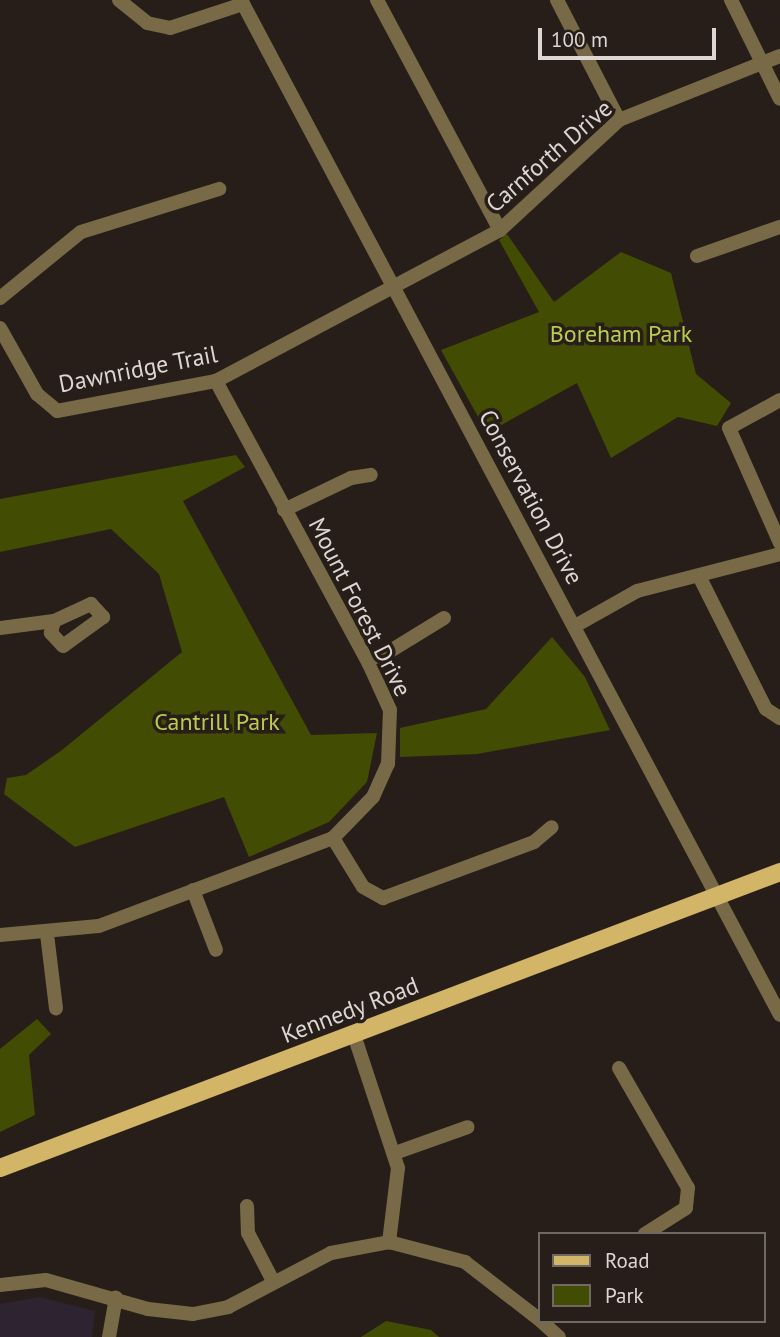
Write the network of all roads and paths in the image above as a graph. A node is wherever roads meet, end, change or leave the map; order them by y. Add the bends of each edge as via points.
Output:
1 (119, 0) edge
2 (377, 0) edge
3 (557, 0) edge
4 (731, 0) edge
5 (242, 2) edge
6 (780, 56) edge
7 (764, 62) junction
8 (780, 99) edge
9 (619, 120) junction
10 (219, 189) dead end
11 (780, 227) edge
12 (500, 230) junction
13 (697, 256) dead end
14 (393, 289) junction
15 (0, 298) edge
16 (0, 328) edge
17 (216, 380) junction
18 (780, 400) edge
19 (370, 475) dead end
20 (284, 510) junction
21 (780, 543) edge
22 (780, 554) edge
23 (699, 576) junction
24 (444, 618) dead end
25 (54, 621) dead end
26 (575, 626) junction
27 (0, 628) edge
28 (369, 664) junction
29 (780, 718) edge
30 (552, 827) dead end
31 (333, 838) junction
32 (780, 872) edge
33 (193, 890) junction
34 (716, 895) junction
35 (47, 934) junction
36 (0, 935) edge
37 (216, 950) dead end
38 (56, 1008) dead end
39 (780, 1015) edge
40 (354, 1035) junction
41 (619, 1068) dead end
42 (468, 1128) dead end
43 (395, 1153) junction
44 (0, 1168) edge
45 (247, 1206) dead end
46 (648, 1232) edge
47 (389, 1242) junction
48 (273, 1281) junction
49 (0, 1285) edge
50 (116, 1298) junction
51 (538, 1318) edge
52 (544, 1323) edge
53 (109, 1337) edge
54 (559, 1337) edge

1 - 5 street via 147,23 170,27
2 - 12 street
3 - 9 street
4 - 7 street
5 - 14 street, Conservation Drive
6 - 7 street, Carnforth Drive
7 - 8 street
7 - 9 street, Carnforth Drive
9 - 12 street, Carnforth Drive
10 - 15 street via 81,232
11 - 13 street
12 - 14 street, Carnforth Drive
14 - 17 street, Dawnridge Trail
14 - 26 street, Conservation Drive
16 - 17 street, Dawnridge Trail via 37,394 57,411
17 - 20 street, Mount Forest Drive
18 - 21 street via 729,428
19 - 20 street via 351,478
20 - 28 street, Mount Forest Drive
22 - 23 street
23 - 26 street via 637,591
23 - 29 street via 766,709
24 - 28 street
25 - 27 street
26 - 34 street, Conservation Drive
28 - 31 street, Mount Forest Drive via 390,710 390,757 373,797
30 - 31 street via 534,842 383,898 363,887
31 - 33 street, Mount Forest Drive
32 - 34 main road, Kennedy Road
33 - 35 street, Mount Forest Drive via 99,926
33 - 37 street
34 - 39 street, Conservation Drive
34 - 40 main road, Kennedy Road
35 - 36 street, Mount Forest Drive
35 - 38 street
40 - 43 street
40 - 44 main road, Kennedy Road
41 - 46 street via 688,1188 686,1209
42 - 43 street
43 - 47 street
45 - 48 street via 248,1233
47 - 48 street via 331,1253
47 - 51 street via 465,1262
48 - 50 street via 228,1307 193,1314
49 - 50 street via 46,1280
50 - 53 street
52 - 54 street

